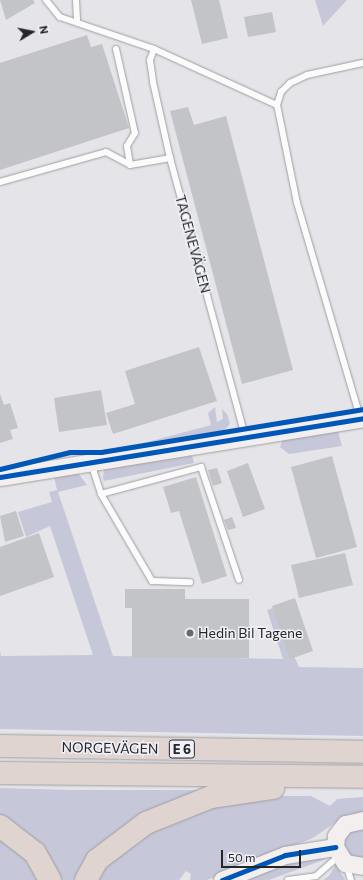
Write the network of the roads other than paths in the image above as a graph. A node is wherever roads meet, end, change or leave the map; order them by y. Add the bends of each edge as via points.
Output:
1 (46, 0) edge
2 (76, 0) edge
3 (77, 21) junction
4 (116, 49) dead end
5 (154, 49) junction
6 (363, 63) edge
7 (277, 105) junction
8 (170, 158) junction
9 (130, 165) junction
10 (0, 182) edge
11 (361, 418) edge
12 (246, 437) junction
13 (91, 462) junction
14 (0, 477) edge
15 (101, 494) junction
16 (240, 580) dead end
17 (190, 582) dead end
18 (0, 746) edge
19 (363, 752) edge
20 (0, 773) edge
21 (363, 777) edge
22 (363, 781) edge
23 (363, 820) edge
24 (0, 826) edge
25 (340, 855) junction
26 (363, 866) edge
27 (50, 880) edge
28 (86, 880) edge
29 (222, 880) edge
30 (288, 880) edge
31 (351, 880) edge

1 - 3 lane via 60,17
2 - 3 lane
3 - 5 lane
4 - 9 lane via 135,133 127,146
5 - 7 lane
5 - 8 lane, TAGENEVÄGEN via 150,60 153,82
6 - 7 lane via 339,66 296,80 281,92
7 - 11 lane via 297,203
8 - 9 lane
8 - 12 lane, TAGENEVÄGEN
9 - 10 lane via 106,152
11 - 12 street
12 - 13 street
13 - 14 street
13 - 15 lane
15 - 16 lane via 201,467
15 - 17 lane via 152,581
18 - 19 highway, NORGEVÄGEN / E 6
20 - 21 highway, NORGEVÄGEN / E 6
22 - 28 highway via 239,792 186,805 129,833 98,860
23 - 25 street via 345,824 336,836
24 - 27 highway via 35,853
25 - 26 street
25 - 29 street via 285,855
25 - 30 lane via 316,876
25 - 31 lane

